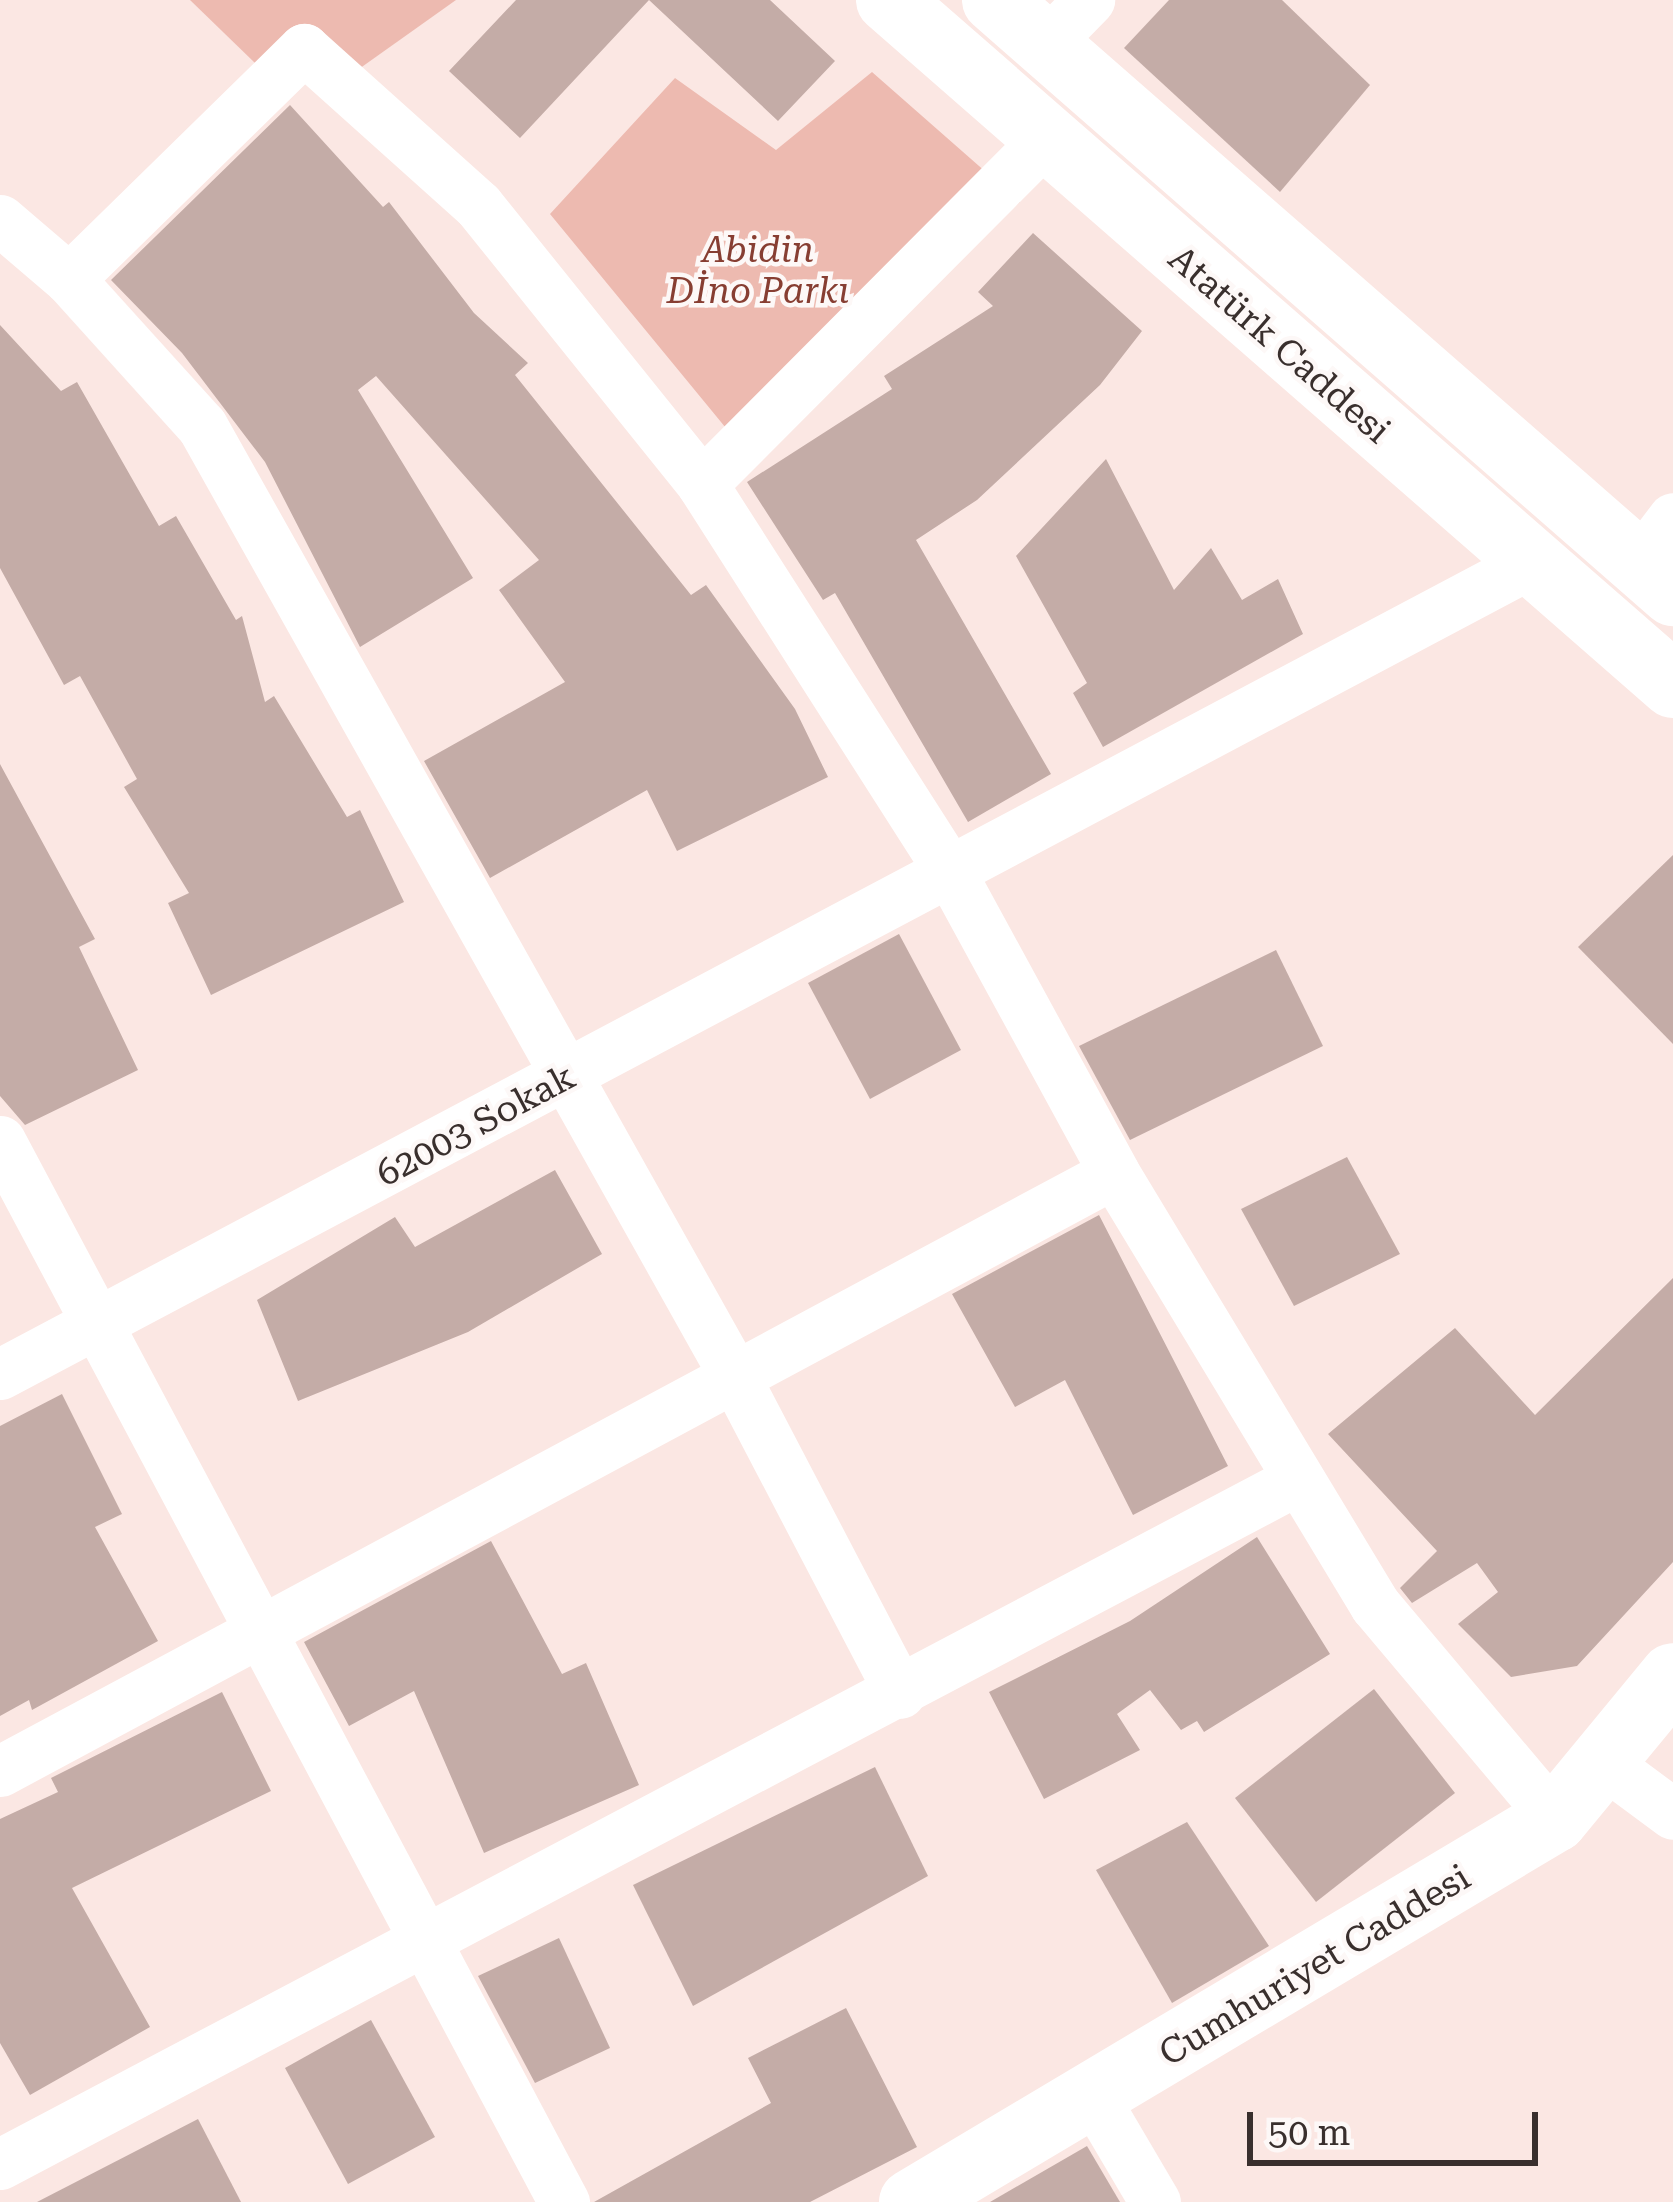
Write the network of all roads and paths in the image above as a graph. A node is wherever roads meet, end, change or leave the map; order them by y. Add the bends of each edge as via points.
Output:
1 (889, 0) edge
2 (995, 0) edge
3 (1067, 22) edge
4 (1046, 139) junction
5 (0, 220) edge
6 (68, 279) junction
7 (702, 484) junction
8 (1662, 558) edge
9 (1536, 560) junction
10 (1673, 685) edge
11 (947, 868) junction
12 (569, 1077) junction
13 (0, 1141) edge
14 (1114, 1173) junction
15 (97, 1325) junction
16 (0, 1374) edge
17 (736, 1379) junction
18 (1297, 1480) junction
19 (262, 1635) junction
20 (1673, 1676) edge
21 (900, 1693) junction
22 (1603, 1762) junction
23 (0, 1771) edge
24 (1673, 1814) edge
25 (1555, 1819) junction
26 (422, 1944) junction
27 (1095, 2100) junction
28 (0, 2164) edge
29 (564, 2202) edge
30 (912, 2202) edge
31 (1155, 2202) edge

1 - 4 main road, Atatürk Caddesi
2 - 3 main road, Atatürk Caddesi
3 - 8 main road, Atatürk Caddesi
4 - 7 street
4 - 9 main road, Atatürk Caddesi via 1377,433
5 - 6 street
6 - 7 street via 304,49 478,205
6 - 12 street via 202,426
7 - 11 street
9 - 10 main road, Atatürk Caddesi
9 - 11 street, 62003 Sokak
11 - 12 street, 62003 Sokak
11 - 14 street
12 - 15 street, 62003 Sokak
12 - 17 street
13 - 15 street
14 - 17 street
14 - 18 street
15 - 16 street, 62003 Sokak
15 - 19 street
17 - 19 street
17 - 21 street
18 - 21 street
18 - 25 street via 1375,1605
19 - 23 street
19 - 26 street
20 - 22 main road, Cumhuriyet Caddesi
21 - 26 street
22 - 24 street
22 - 25 main road, Cumhuriyet Caddesi
25 - 27 main road, Cumhuriyet Caddesi
26 - 28 street
26 - 29 street
27 - 30 main road, Cumhuriyet Caddesi
27 - 31 street

